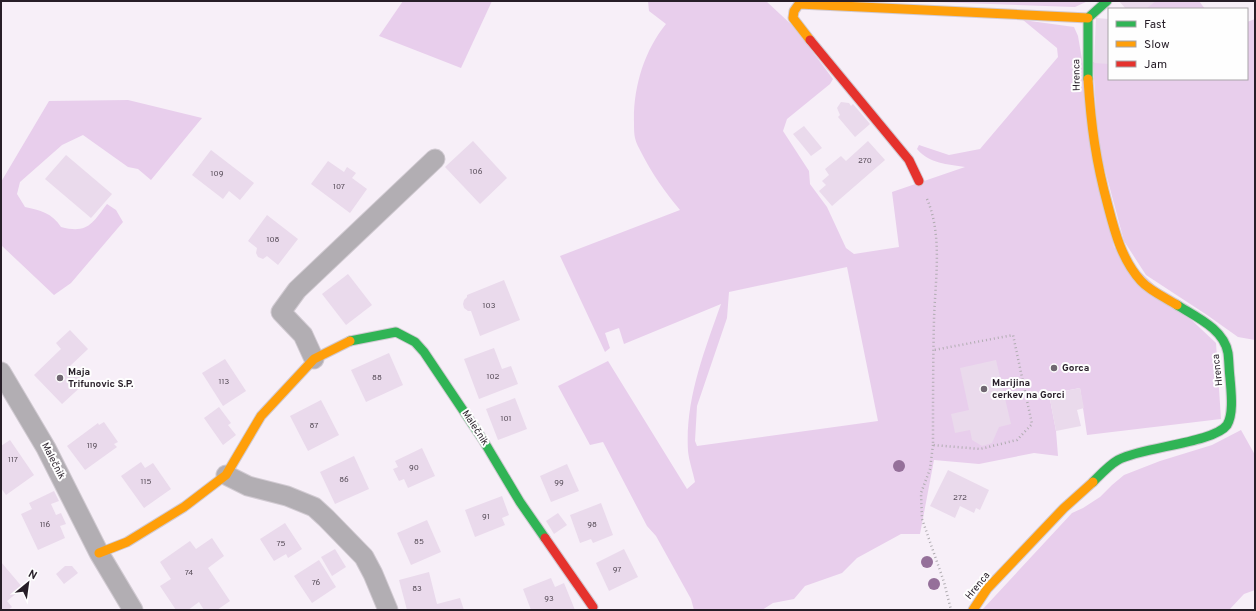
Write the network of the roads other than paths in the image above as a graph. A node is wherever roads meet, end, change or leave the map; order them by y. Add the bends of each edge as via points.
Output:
1 (1106, 1) edge
2 (1088, 18) junction
3 (435, 159) dead end
4 (919, 181) road end
5 (314, 358) junction
6 (1, 372) edge
7 (226, 475) junction
8 (99, 553) junction
9 (593, 607) dead end
10 (133, 610) edge
11 (388, 610) edge
12 (973, 610) edge

1 - 2 street
2 - 4 street via 799,4 793,18 909,160
2 - 12 street, Hrenca via 1091,130 1097,166 1116,238 1128,264 1142,282 1211,327 1222,337 1228,352 1230,416 1221,431 1207,437 1142,450 1117,460 1064,508 988,589
3 - 5 street via 297,290 281,312 303,336
5 - 7 street, Malečnik via 261,416
5 - 9 street, Malečnik via 349,341 383,333 396,332 415,342 437,371 520,502
6 - 8 street, Malečnik via 46,448
7 - 8 street, Malečnik via 184,507 127,542
7 - 11 street via 248,486 287,496 314,508 364,557
8 - 10 street, Malečnik

